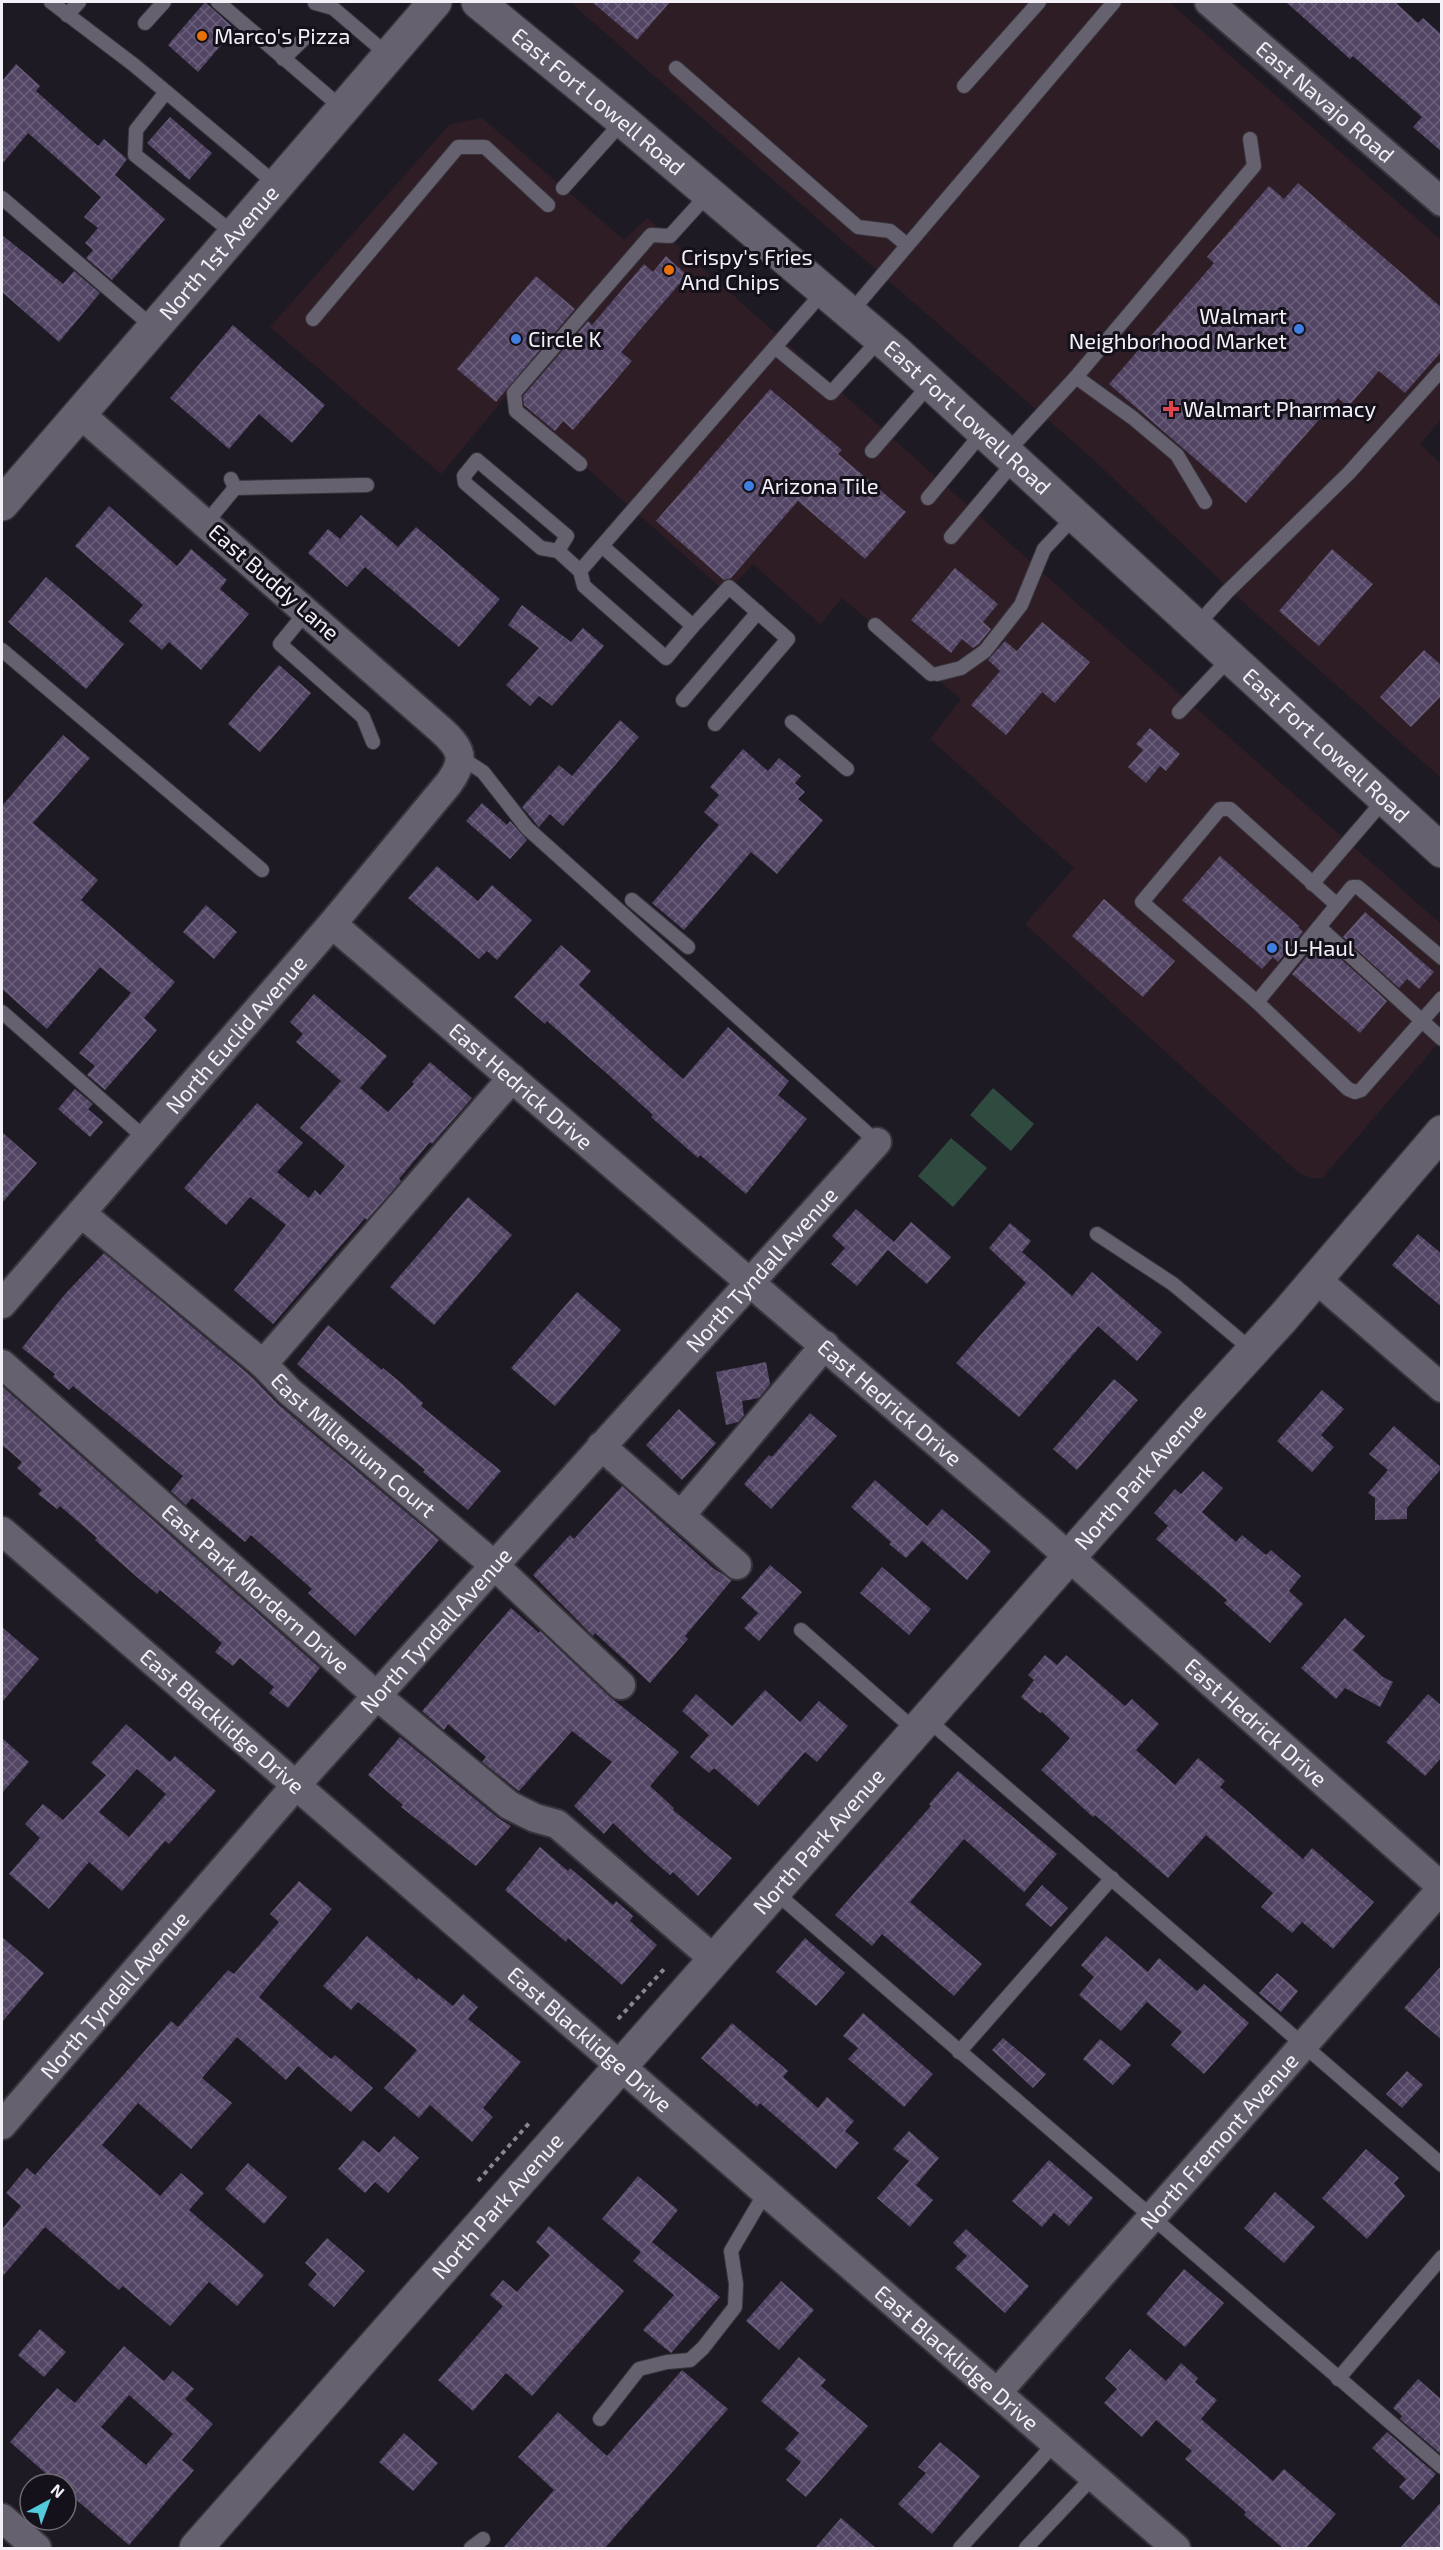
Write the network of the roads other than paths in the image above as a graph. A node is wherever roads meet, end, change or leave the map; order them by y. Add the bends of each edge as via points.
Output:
1 (51, 2) edge
2 (79, 2) edge
3 (164, 2) edge
4 (218, 2) edge
5 (435, 2) edge
6 (478, 2) edge
7 (1039, 2) edge
8 (1114, 2) edge
9 (1209, 2) edge
10 (315, 3) edge
11 (67, 15) junction
12 (145, 23) dead end
13 (308, 35) dead end
14 (388, 55) junction
15 (283, 59) junction
16 (676, 68) dead end
17 (964, 86) dead end
18 (166, 92) junction
19 (342, 108) junction
20 (623, 121) junction
21 (1250, 139) dead end
22 (276, 184) junction
23 (563, 188) dead end
24 (709, 194) junction
25 (2, 198) edge
26 (1442, 202) edge
27 (548, 205) dead end
28 (233, 233) junction
29 (907, 245) junction
30 (824, 291) junction
31 (850, 313) junction
32 (313, 319) dead end
33 (153, 327) junction
34 (880, 339) junction
35 (775, 347) junction
36 (1442, 369) edge
37 (1076, 377) junction
38 (930, 384) junction
39 (80, 414) junction
40 (1001, 448) junction
41 (872, 451) dead end
42 (580, 464) dead end
43 (367, 485) dead end
44 (928, 498) dead end
45 (1205, 501) dead end
46 (2, 504) edge
47 (1075, 516) junction
48 (206, 523) junction
49 (951, 537) dead end
50 (602, 546) junction
51 (558, 551) junction
52 (580, 571) junction
53 (308, 611) junction
54 (758, 612) junction
55 (875, 625) dead end
56 (693, 626) junction
57 (1196, 626) junction
58 (2, 650) edge
59 (1230, 658) junction
60 (683, 700) dead end
61 (1179, 712) dead end
62 (792, 722) dead end
63 (715, 724) dead end
64 (373, 742) dead end
65 (460, 757) junction
66 (847, 769) dead end
67 (1384, 799) junction
68 (1442, 851) edge
69 (262, 870) dead end
70 (1312, 884) junction
71 (633, 900) dead end
72 (1337, 905) junction
73 (332, 924) junction
74 (1319, 927) junction
75 (688, 947) dead end
76 (1442, 958) edge
77 (1442, 998) edge
78 (1257, 1002) junction
79 (2, 1012) edge
80 (1422, 1020) junction
81 (1442, 1039) edge
82 (512, 1078) junction
83 (1440, 1137) edge
84 (146, 1139) junction
85 (877, 1142) joint
86 (81, 1213) junction
87 (1096, 1234) dead end
88 (1316, 1279) junction
89 (749, 1281) junction
90 (2, 1304) edge
91 (825, 1346) junction
92 (1253, 1351) junction
93 (2, 1364) edge
94 (263, 1364) junction
95 (1442, 1388) edge
96 (601, 1446) junction
97 (681, 1515) junction
98 (2, 1531) edge
99 (1069, 1557) junction
100 (494, 1564) junction
101 (737, 1565) dead end
102 (801, 1630) dead end
103 (621, 1684) dead end
104 (377, 1696) junction
105 (922, 1725) junction
106 (297, 1784) junction
107 (1112, 1878) junction
108 (1442, 1888) edge
109 (775, 1892) junction
110 (715, 1960) junction
111 (1304, 2044) junction
112 (959, 2052) junction
113 (619, 2067) junction
114 (2, 2125) edge
115 (1442, 2165) edge
116 (765, 2193) junction
117 (1151, 2218) junction
118 (1442, 2257) edge
119 (1338, 2379) junction
120 (998, 2393) junction
121 (600, 2419) dead end
122 (1055, 2443) junction
123 (1442, 2467) edge
124 (1094, 2477) junction
125 (2, 2518) edge
126 (483, 2539) dead end
127 (37, 2548) edge
128 (196, 2548) edge
129 (471, 2548) edge
130 (960, 2548) edge
131 (1026, 2548) edge
132 (1176, 2548) edge

1 - 11 lane
2 - 11 lane
3 - 12 lane
4 - 15 lane
5 - 14 main road, North 1st Avenue
6 - 20 main road, East Fort Lowell Road
7 - 17 lane
8 - 29 lane
9 - 26 street, East Navajo Road
10 - 14 lane via 333,8
11 - 18 lane
13 - 15 lane
14 - 19 main road, North 1st Avenue
15 - 19 lane
16 - 29 lane via 858,226 890,231
18 - 22 lane
18 - 28 lane via 136,130 135,155
19 - 22 main road, North 1st Avenue
20 - 23 lane
20 - 24 main road, East Fort Lowell Road
21 - 37 lane via 1254,166
22 - 28 main road, North 1st Avenue
24 - 30 main road, East Fort Lowell Road
24 - 42 lane via 670,236 651,235 514,393 516,411
25 - 33 lane
27 - 32 lane via 486,147 458,147
28 - 33 main road, North 1st Avenue
29 - 31 lane
30 - 31 main road, East Fort Lowell Road
30 - 35 lane
31 - 34 main road, East Fort Lowell Road
33 - 39 main road, North 1st Avenue
34 - 35 lane via 831,393
34 - 38 main road, East Fort Lowell Road
35 - 50 lane
36 - 57 lane via 1349,473
37 - 40 lane
37 - 45 lane via 1177,455
38 - 40 main road, East Fort Lowell Road
38 - 41 lane
39 - 46 main road, North 1st Avenue
39 - 48 street, East Buddy Lane
40 - 44 lane
40 - 47 main road, East Fort Lowell Road
40 - 49 lane
43 - 48 lane via 233,483
47 - 55 lane via 1044,549 1021,605 985,651 961,668 934,674
47 - 57 main road, East Fort Lowell Road
48 - 53 street, East Buddy Lane
50 - 52 lane
50 - 56 lane
51 - 51 lane via 567,536 477,460 464,476 465,483 541,548
51 - 52 lane
52 - 56 lane via 584,586 666,658
53 - 64 lane via 280,644 363,717
53 - 65 street, East Buddy Lane via 453,740
54 - 56 lane via 729,587
54 - 60 lane
54 - 63 lane via 788,639
57 - 59 main road, East Fort Lowell Road
58 - 69 lane
59 - 61 lane
59 - 67 main road, East Fort Lowell Road
62 - 66 lane
65 - 73 street, North Euclid Avenue via 458,770 449,783
65 - 85 lane via 483,772 527,828
67 - 68 main road, East Fort Lowell Road
67 - 70 lane
70 - 72 lane
70 - 78 lane via 1225,808 1220,809 1142,902
71 - 75 lane
72 - 74 lane
72 - 76 lane via 1352,887 1358,887
73 - 82 street, East Hedrick Drive
73 - 84 street, North Euclid Avenue
74 - 78 lane
74 - 80 lane
77 - 80 lane
78 - 80 lane via 1355,1092 1361,1090
79 - 84 lane
80 - 81 lane
82 - 89 street, East Hedrick Drive
82 - 94 street
83 - 88 main road, North Park Avenue
84 - 86 street, North Euclid Avenue
85 - 89 street, North Tyndall Avenue
86 - 90 street, North Euclid Avenue
86 - 94 street, East Millenium Court
87 - 92 lane via 1173,1284
88 - 92 main road, North Park Avenue
88 - 95 street
89 - 91 street, East Hedrick Drive
89 - 96 street, North Tyndall Avenue
91 - 97 street
91 - 99 street, East Hedrick Drive
92 - 99 main road, North Park Avenue
93 - 104 street, East Park Mordern Drive
94 - 100 street, East Millenium Court via 289,1391
96 - 97 street
96 - 100 street, North Tyndall Avenue
97 - 101 street
98 - 106 street, East Blacklidge Drive
99 - 105 main road, North Park Avenue
99 - 108 street, East Hedrick Drive
100 - 103 street, East Millenium Court
100 - 104 street, North Tyndall Avenue
102 - 105 lane
104 - 106 street, North Tyndall Avenue
104 - 110 street, East Park Mordern Drive via 509,1805 556,1824
105 - 107 lane
105 - 109 main road, North Park Avenue
106 - 113 street, East Blacklidge Drive
106 - 114 street, North Tyndall Avenue
107 - 111 lane
107 - 112 lane
108 - 111 street, North Fremont Avenue
109 - 110 main road, North Park Avenue
109 - 112 lane
110 - 113 main road, North Park Avenue
111 - 115 lane
111 - 117 street, North Fremont Avenue
112 - 117 lane
113 - 116 street, East Blacklidge Drive
113 - 128 main road, North Park Avenue
116 - 120 street, East Blacklidge Drive
116 - 121 lane via 731,2251 735,2307 690,2360 639,2369
117 - 119 lane
117 - 120 street, North Fremont Avenue
118 - 119 lane
119 - 123 lane
120 - 122 street, East Blacklidge Drive
122 - 124 street, East Blacklidge Drive
122 - 130 lane
124 - 131 lane
124 - 132 street, East Blacklidge Drive
125 - 127 street
126 - 129 lane

